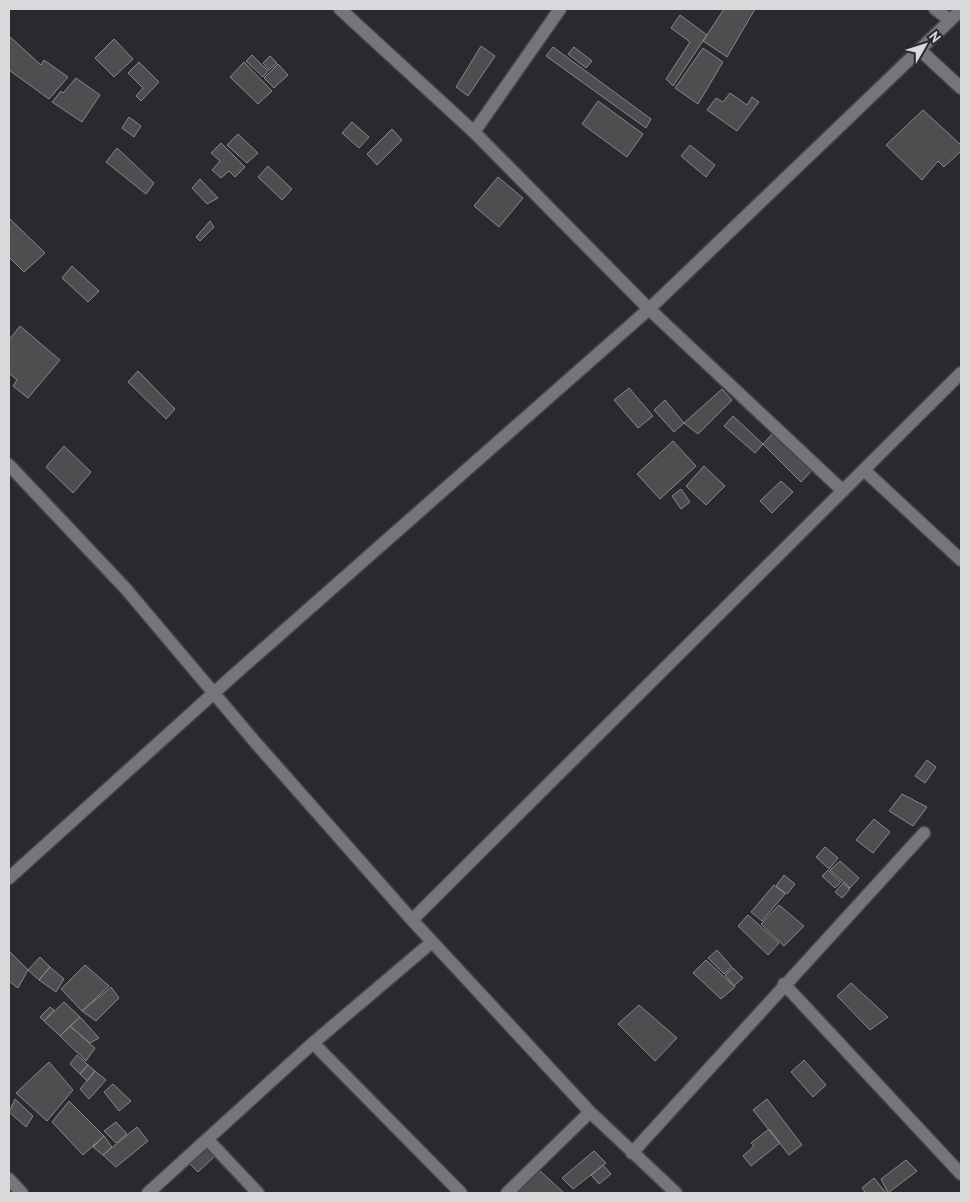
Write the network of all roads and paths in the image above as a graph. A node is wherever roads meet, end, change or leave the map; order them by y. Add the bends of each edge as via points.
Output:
1 (340, 9) edge
2 (560, 9) edge
3 (935, 9) edge
4 (961, 10) edge
5 (950, 20) junction
6 (920, 50) junction
7 (961, 88) edge
8 (474, 132) junction
9 (649, 309) junction
10 (961, 373) edge
11 (9, 466) edge
12 (864, 470) junction
13 (843, 491) junction
14 (961, 560) edge
15 (214, 694) junction
16 (924, 833) dead end
17 (9, 878) edge
18 (412, 920) junction
19 (432, 942) junction
20 (784, 984) junction
21 (313, 1043) junction
22 (590, 1112) junction
23 (207, 1139) junction
24 (632, 1153) junction
25 (961, 1174) edge
26 (9, 1178) edge
27 (22, 1193) edge
28 (148, 1193) edge
29 (258, 1193) edge
30 (461, 1193) edge
31 (507, 1193) edge
32 (676, 1193) edge

1 - 8 street
2 - 8 street
3 - 5 street
4 - 5 street
5 - 6 street
6 - 7 street
6 - 9 street
8 - 9 street
9 - 13 street
9 - 15 street
10 - 12 street
11 - 15 street via 126,589
12 - 13 street
12 - 14 street
13 - 18 street
15 - 17 street
15 - 18 street
16 - 20 street
18 - 19 street
19 - 21 street
19 - 22 street
20 - 24 street
20 - 25 street
21 - 23 street
21 - 30 street
22 - 24 street
22 - 31 street
23 - 28 street
23 - 29 street
24 - 32 street
26 - 27 street

